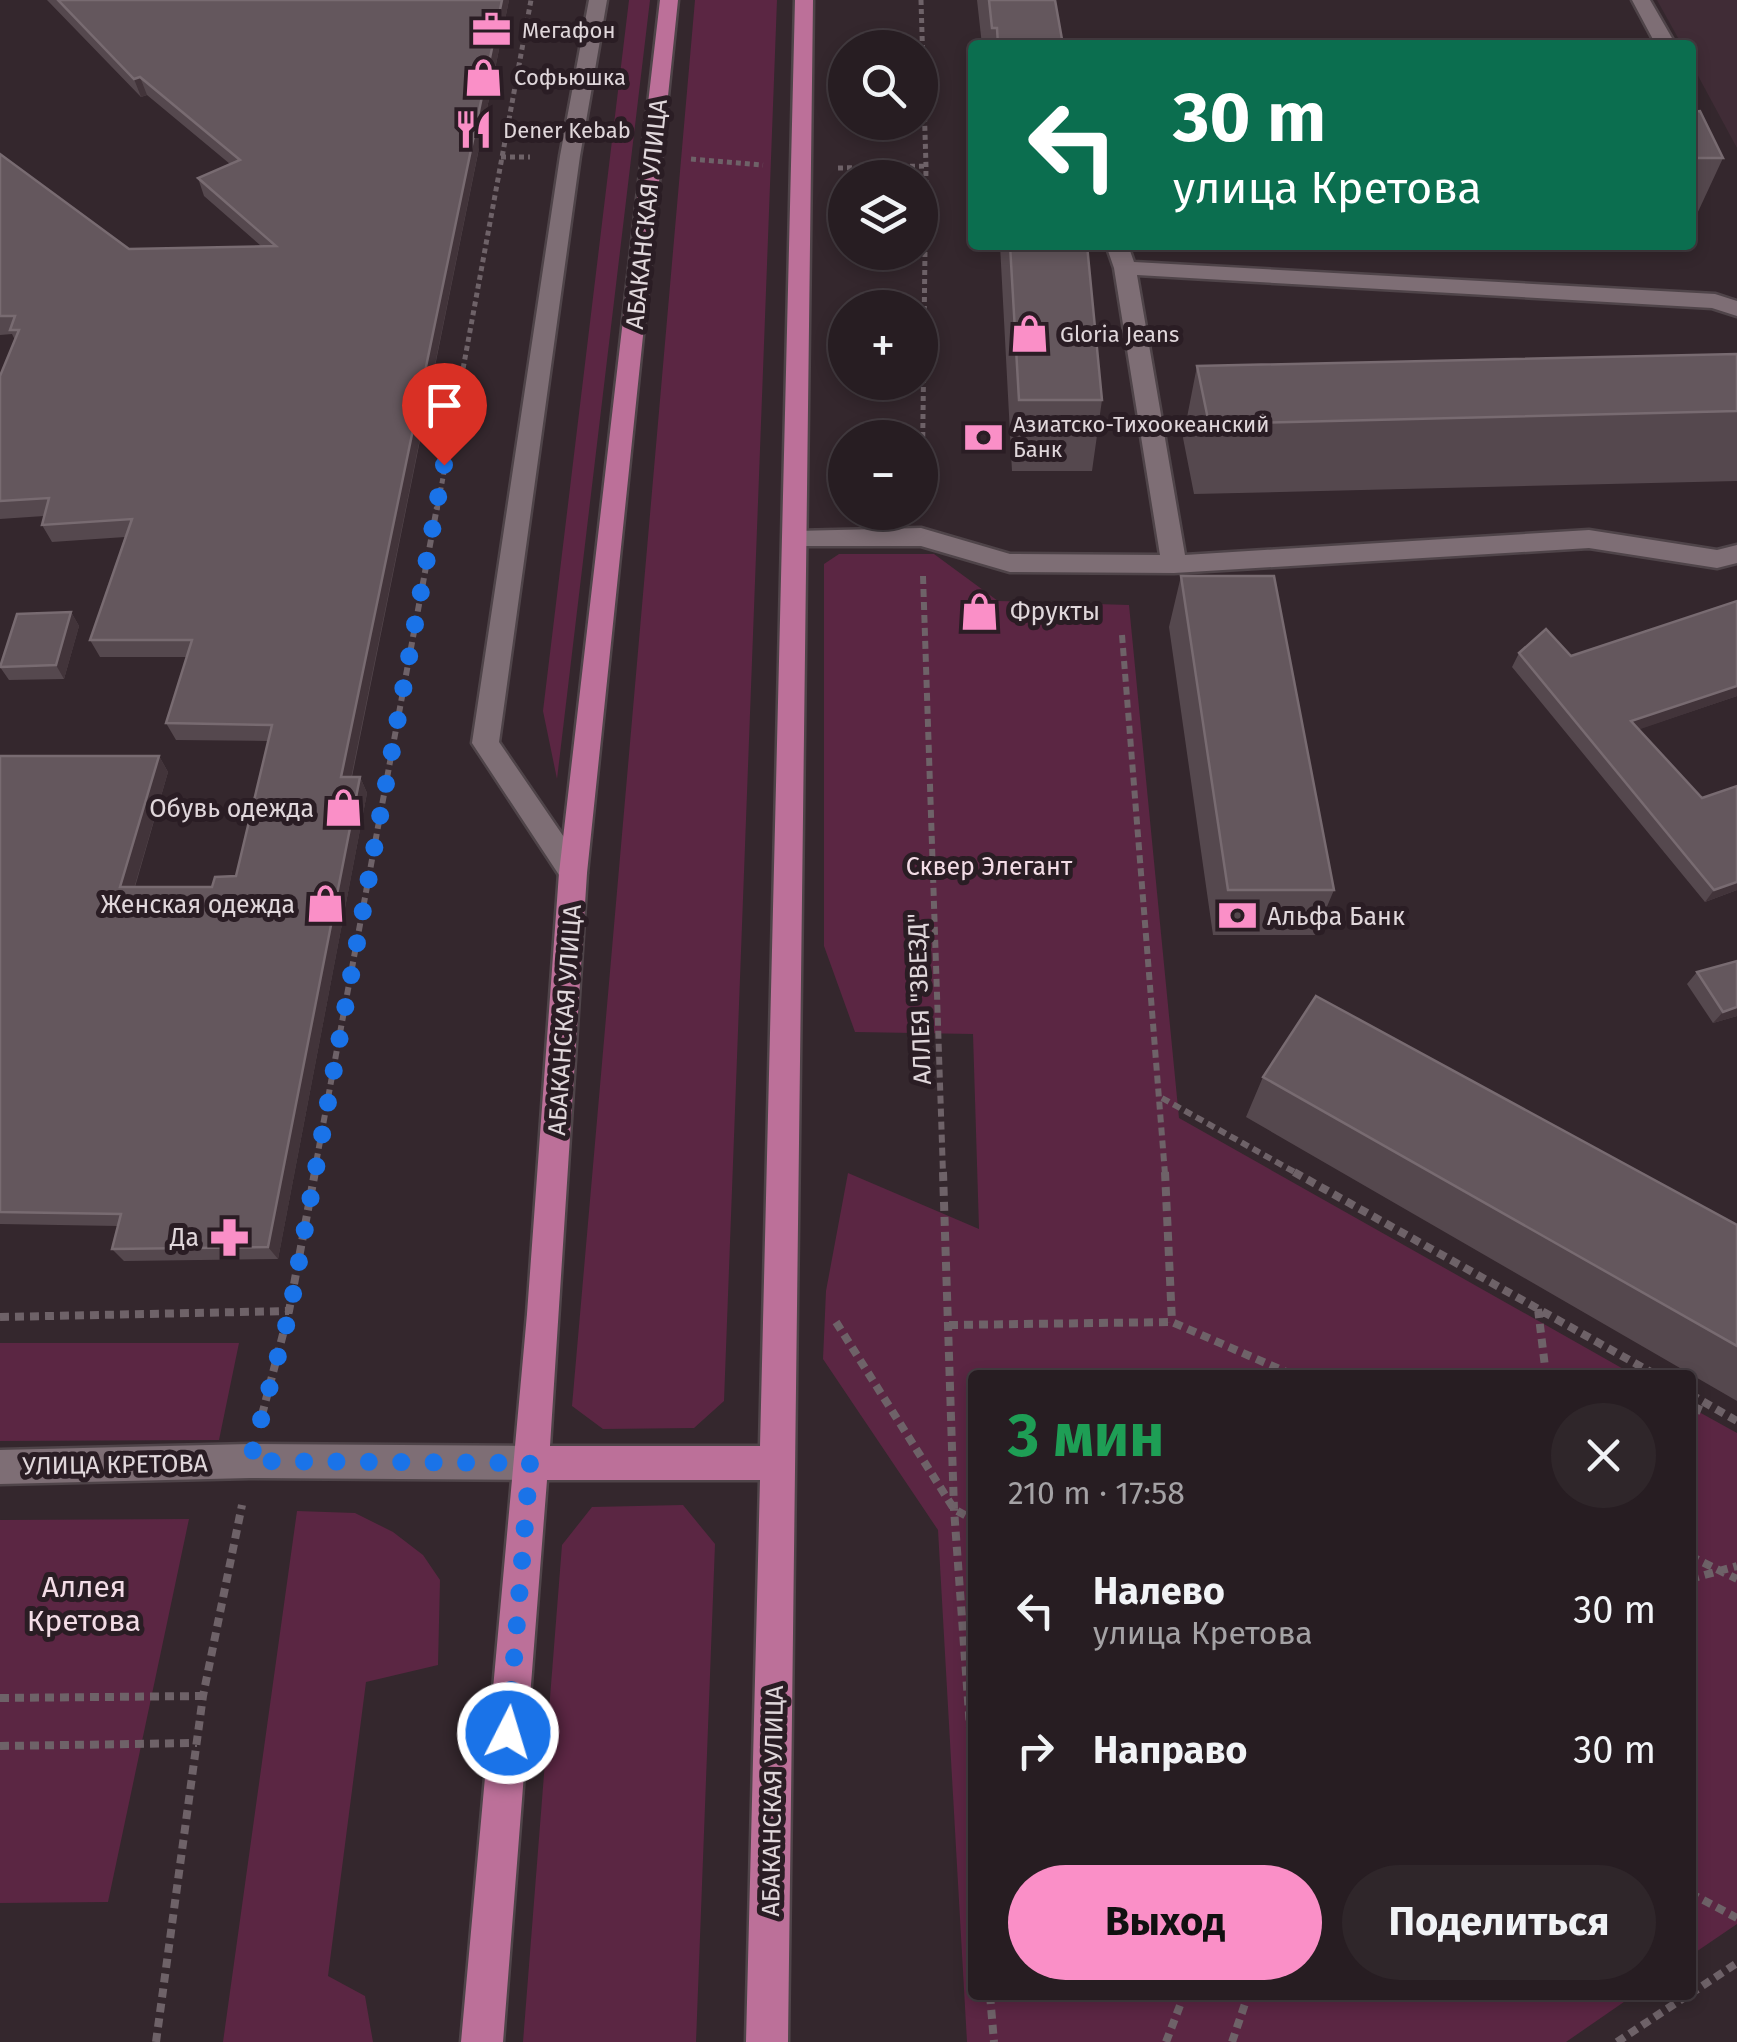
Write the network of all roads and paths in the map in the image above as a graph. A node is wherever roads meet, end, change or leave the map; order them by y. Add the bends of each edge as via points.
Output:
1 (531, 0) edge
2 (598, 0) edge
3 (669, 0) edge
4 (804, 0) edge
5 (921, 0) edge
6 (1641, 0) edge
7 (1663, 40) edge
8 (688, 159) dead end
9 (926, 160) edge
10 (765, 166) dead end
11 (1119, 250) edge
12 (1125, 268) junction
13 (925, 270) edge
14 (1737, 309) edge
15 (921, 537) junction
16 (795, 540) junction
17 (1737, 554) edge
18 (1174, 564) junction
19 (1122, 635) dead end
20 (574, 873) junction
21 (1162, 1098) junction
22 (1538, 1307) junction
23 (290, 1311) junction
24 (0, 1317) edge
25 (836, 1322) dead end
26 (1172, 1322) junction
27 (949, 1324) junction
28 (1282, 1370) edge
29 (1545, 1370) edge
30 (1647, 1370) edge
31 (1696, 1398) edge
32 (1701, 1401) junction
33 (1696, 1413) edge
34 (1737, 1422) edge
35 (250, 1461) junction
36 (530, 1463) junction
37 (779, 1463) junction
38 (0, 1467) edge
39 (954, 1509) junction
40 (968, 1517) edge
41 (1696, 1559) edge
42 (1737, 1566) edge
43 (1718, 1569) junction
44 (1696, 1578) edge
45 (1737, 1579) edge
46 (204, 1696) junction
47 (0, 1698) edge
48 (968, 1700) edge
49 (197, 1743) junction
50 (0, 1746) edge
51 (1696, 1895) edge
52 (1737, 1918) edge
53 (1737, 1963) edge
54 (1696, 1989) edge
55 (990, 2000) edge
56 (1182, 2000) edge
57 (1246, 2000) edge
58 (1680, 2000) edge
59 (156, 2042) edge
60 (482, 2042) edge
61 (767, 2042) edge
62 (994, 2042) edge
63 (1166, 2042) edge
64 (1232, 2042) edge
65 (1617, 2042) edge

1 - 23 path
2 - 20 street via 485,743
3 - 20 main road, АБАКАНСКАЯ УЛИЦА
4 - 16 main road, АБАКАНСКАЯ УЛИЦА
5 - 9 path, АЛЛЕЯ "ЗВЕЗД"
6 - 7 street
8 - 10 path
11 - 12 street
12 - 14 street via 1715,301
12 - 18 street
13 - 15 path, АЛЛЕЯ "ЗВЕЗД"
15 - 16 street
15 - 18 street via 1010,563
15 - 27 path, АЛЛЕЯ "ЗВЕЗД"
16 - 37 main road, АБАКАНСКАЯ УЛИЦА
17 - 18 street via 1718,559 1589,539
19 - 21 path
20 - 36 main road, АБАКАНСКАЯ УЛИЦА
21 - 22 path
21 - 26 path
22 - 29 path
22 - 30 path
23 - 24 path
23 - 35 path
25 - 39 path
26 - 27 path
26 - 28 path
27 - 39 path, АЛЛЕЯ "ЗВЕЗД"
31 - 32 path
32 - 33 path
32 - 34 path
35 - 36 street, УЛИЦА КРЕТОВА
35 - 38 street, УЛИЦА КРЕТОВА
35 - 46 path
36 - 37 main road
36 - 60 main road, АБАКАНСКАЯ УЛИЦА
37 - 61 main road, АБАКАНСКАЯ УЛИЦА
39 - 40 path
39 - 48 path, АЛЛЕЯ "ЗВЕЗД"
41 - 43 path
42 - 43 path
43 - 44 path
43 - 45 path
46 - 47 path
46 - 49 path
49 - 50 path
49 - 59 path
51 - 52 path
53 - 54 path
55 - 62 path
56 - 63 path
57 - 64 path
58 - 65 path

